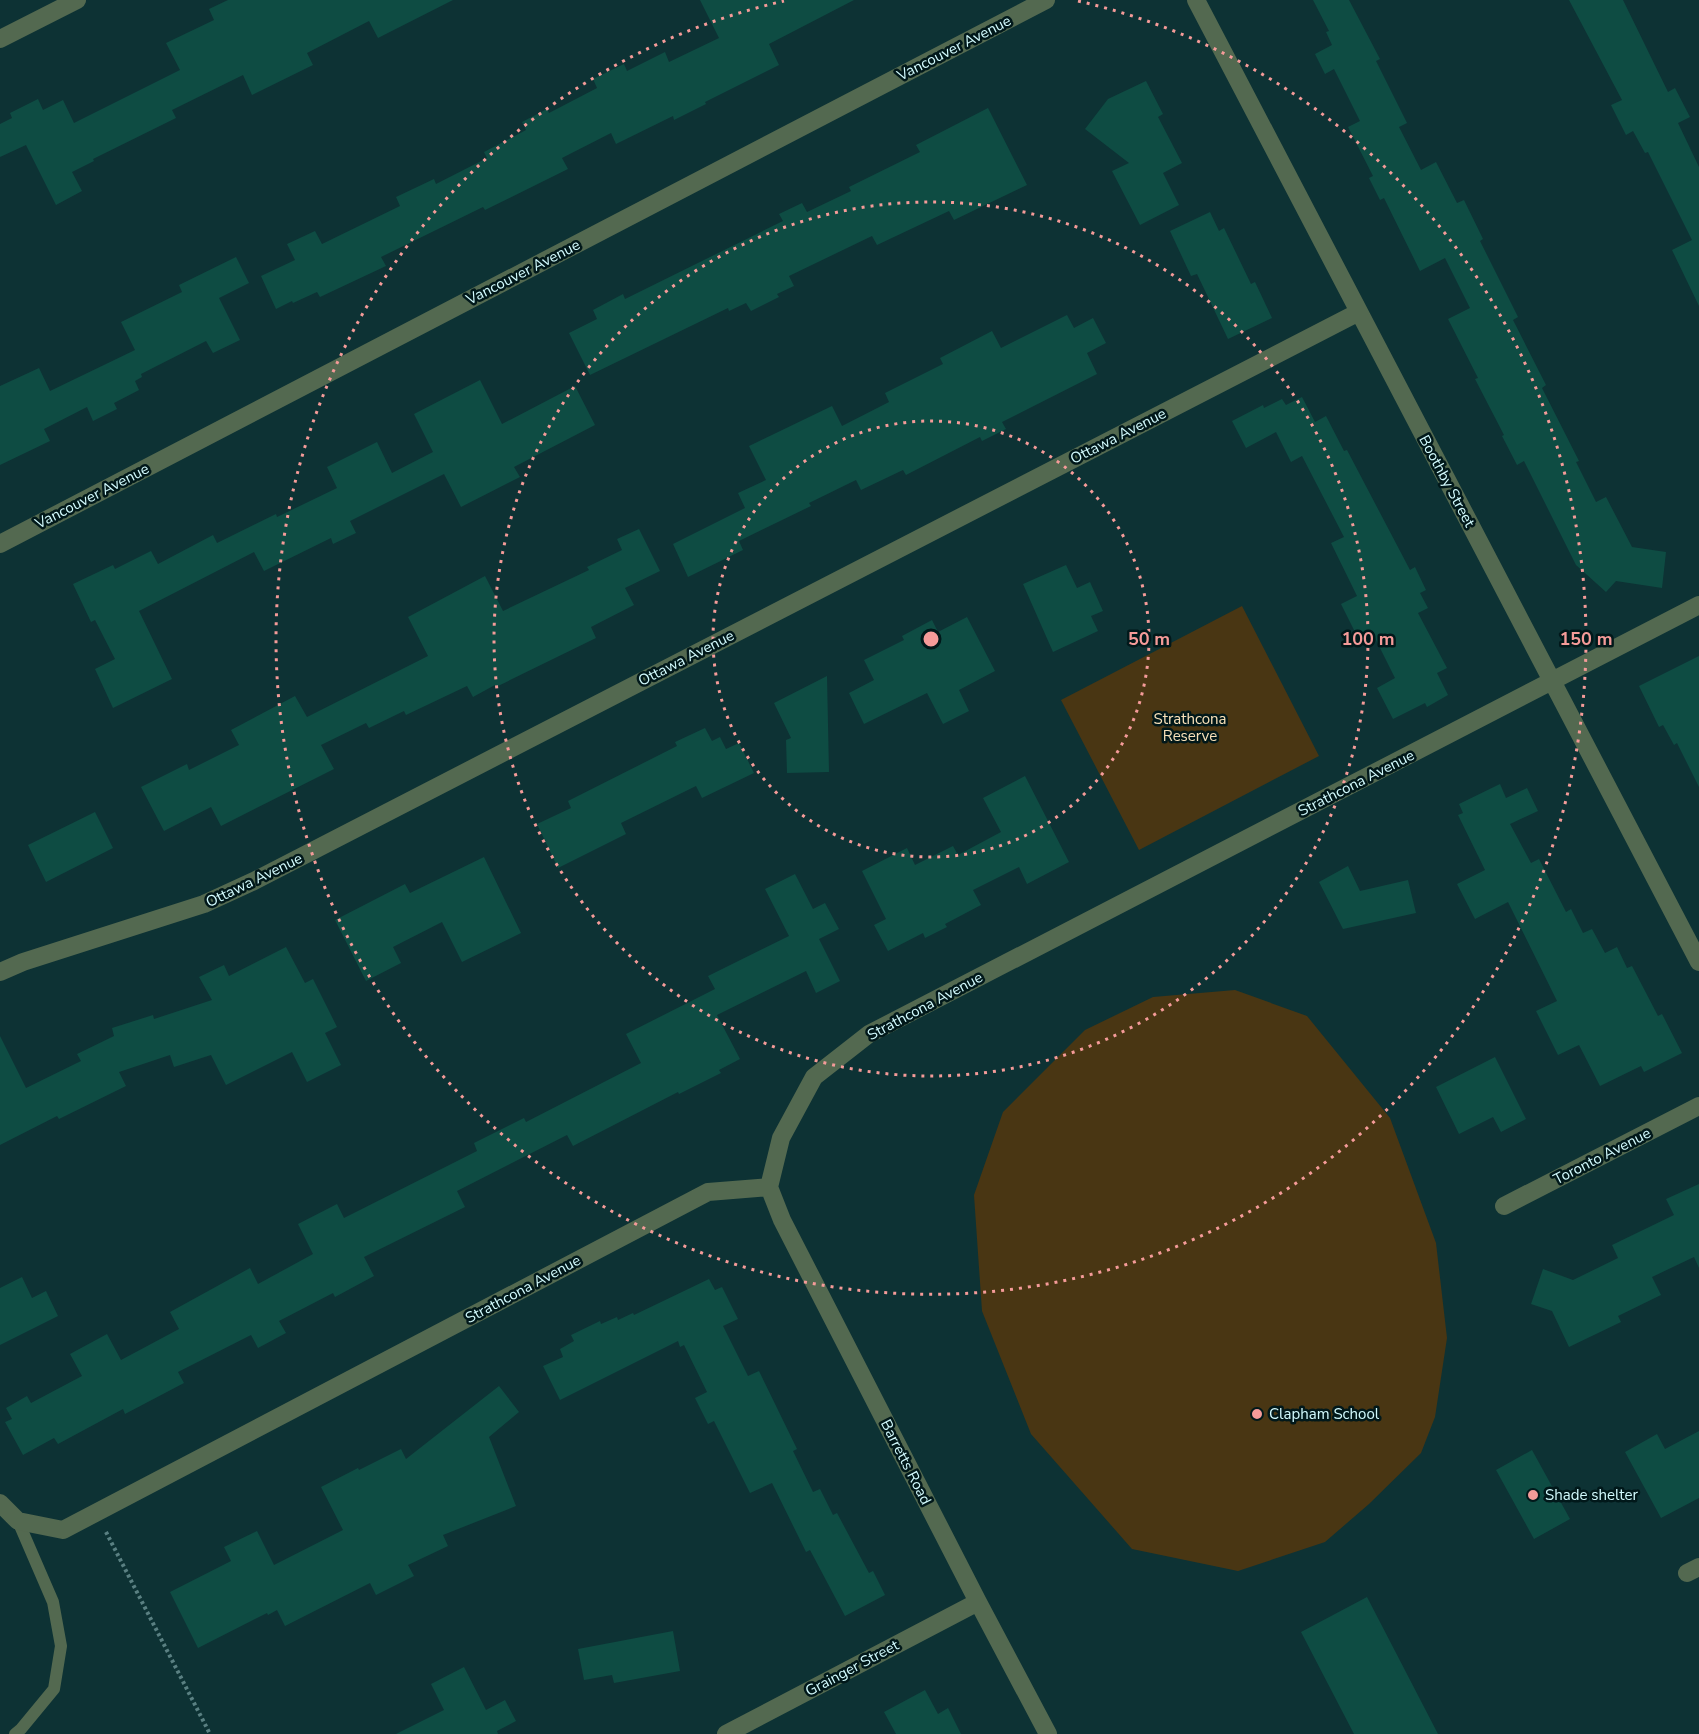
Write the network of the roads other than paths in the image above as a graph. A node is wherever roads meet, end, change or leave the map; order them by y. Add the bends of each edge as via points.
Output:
1 (77, 0) edge
2 (1046, 0) edge
3 (1196, 0) edge
4 (0, 39) edge
5 (1359, 312) junction
6 (0, 544) edge
7 (1699, 605) edge
8 (1552, 682) junction
9 (1699, 962) edge
10 (0, 972) edge
11 (1699, 1106) edge
12 (769, 1187) junction
13 (1504, 1206) dead end
14 (0, 1503) edge
15 (18, 1521) junction
16 (978, 1602) junction
17 (15, 1734) edge
18 (726, 1734) edge
19 (1048, 1734) edge

1 - 4 street
2 - 6 street, Vancouver Avenue
3 - 5 street, Boothby Street
5 - 8 street, Boothby Street
5 - 10 street, Ottawa Avenue via 254,881 204,904
7 - 8 street, Strathcona Avenue
8 - 9 street, Boothby Street
8 - 12 street, Strathcona Avenue via 869,1034 814,1077 781,1138
11 - 13 street, Toronto Avenue
12 - 15 street, Strathcona Avenue via 708,1192 63,1530
12 - 16 street, Barretts Road via 782,1220
14 - 15 street
15 - 17 lane via 53,1602 61,1646 54,1689
16 - 18 street, Grainger Street
16 - 19 street, Barretts Road

